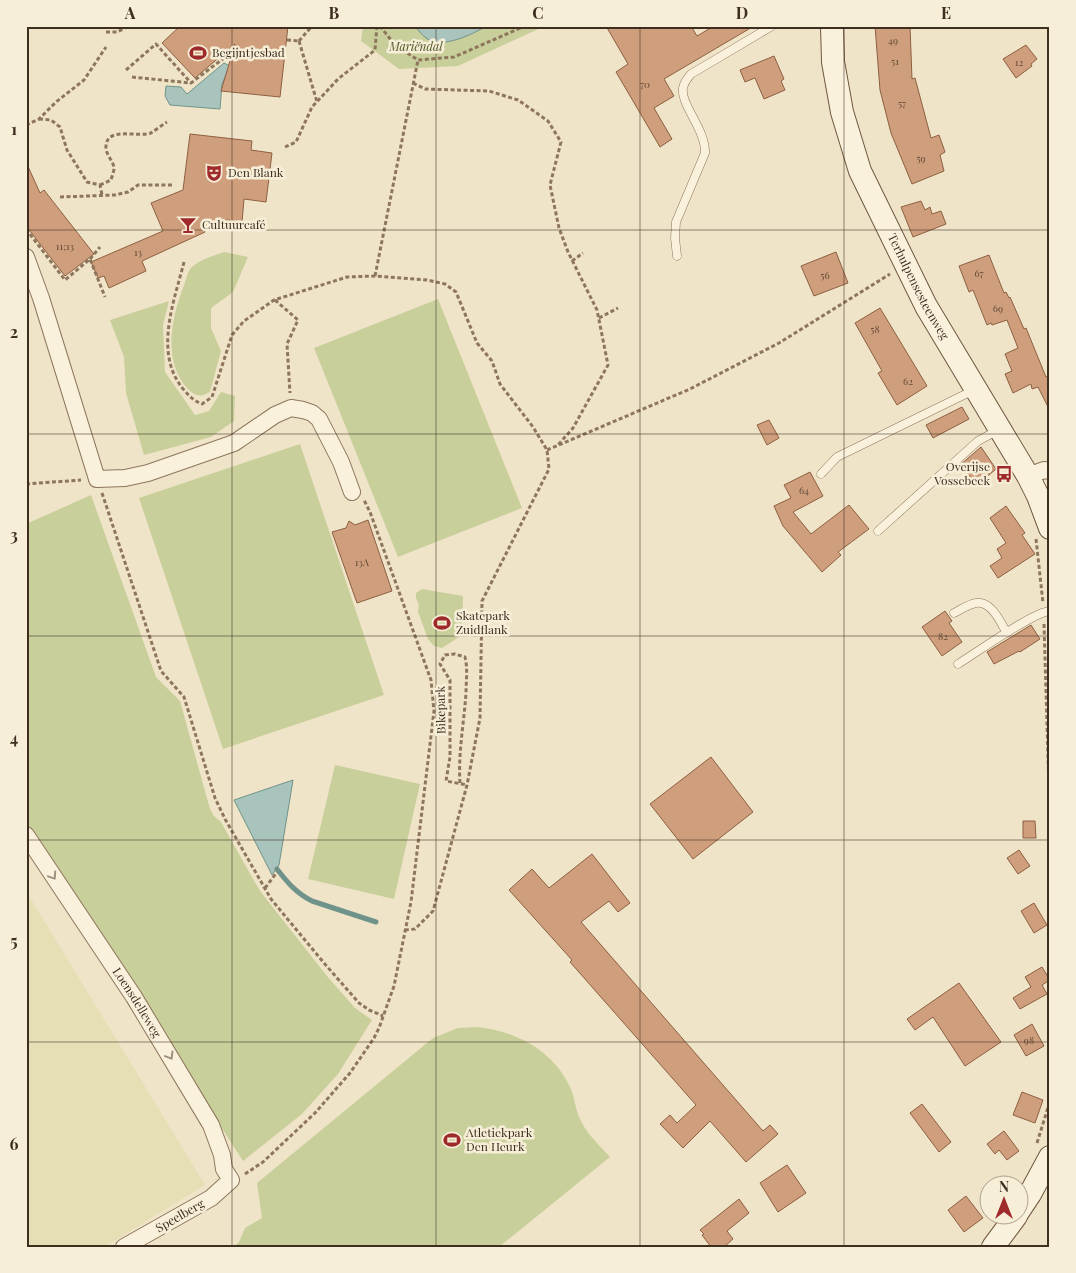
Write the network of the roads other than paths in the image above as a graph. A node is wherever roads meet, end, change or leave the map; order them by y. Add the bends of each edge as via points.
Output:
1 (772, 26) edge
2 (832, 26) edge
3 (26, 256) edge
4 (677, 256) dead end
5 (975, 389) junction
6 (1000, 429) junction
7 (1050, 471) edge
8 (821, 474) dead end
9 (1028, 476) junction
10 (352, 492) road end
11 (1042, 530) edge
12 (878, 531) dead end
13 (1050, 611) edge
14 (954, 613) dead end
15 (1008, 633) junction
16 (958, 664) dead end
17 (26, 835) edge
18 (1050, 1156) edge
19 (231, 1180) joint
20 (1028, 1197) edge
21 (1009, 1226) edge
22 (124, 1247) edge
23 (993, 1247) edge

1 - 4 lane via 691,74 684,82 683,95 705,144 705,153 676,222
2 - 5 main road, Terhulpensesteenweg via 833,62 842,112 860,171 926,306
3 - 10 street via 98,479 148,473 234,443 291,408 312,413 318,418
5 - 6 main road, Terhulpensesteenweg
5 - 8 lane via 837,457
6 - 9 main road, Terhulpensesteenweg
6 - 12 lane via 978,441
7 - 9 street
9 - 11 main road, Terhulpensesteenweg via 1038,496
13 - 15 lane
14 - 15 lane via 976,603 985,603
15 - 16 lane
17 -> 19 street, Loensdelleweg via 134,997 211,1124 224,1169
18 - 20 main road
19 - 22 street, Speelberg via 211,1198
21 - 23 main road

